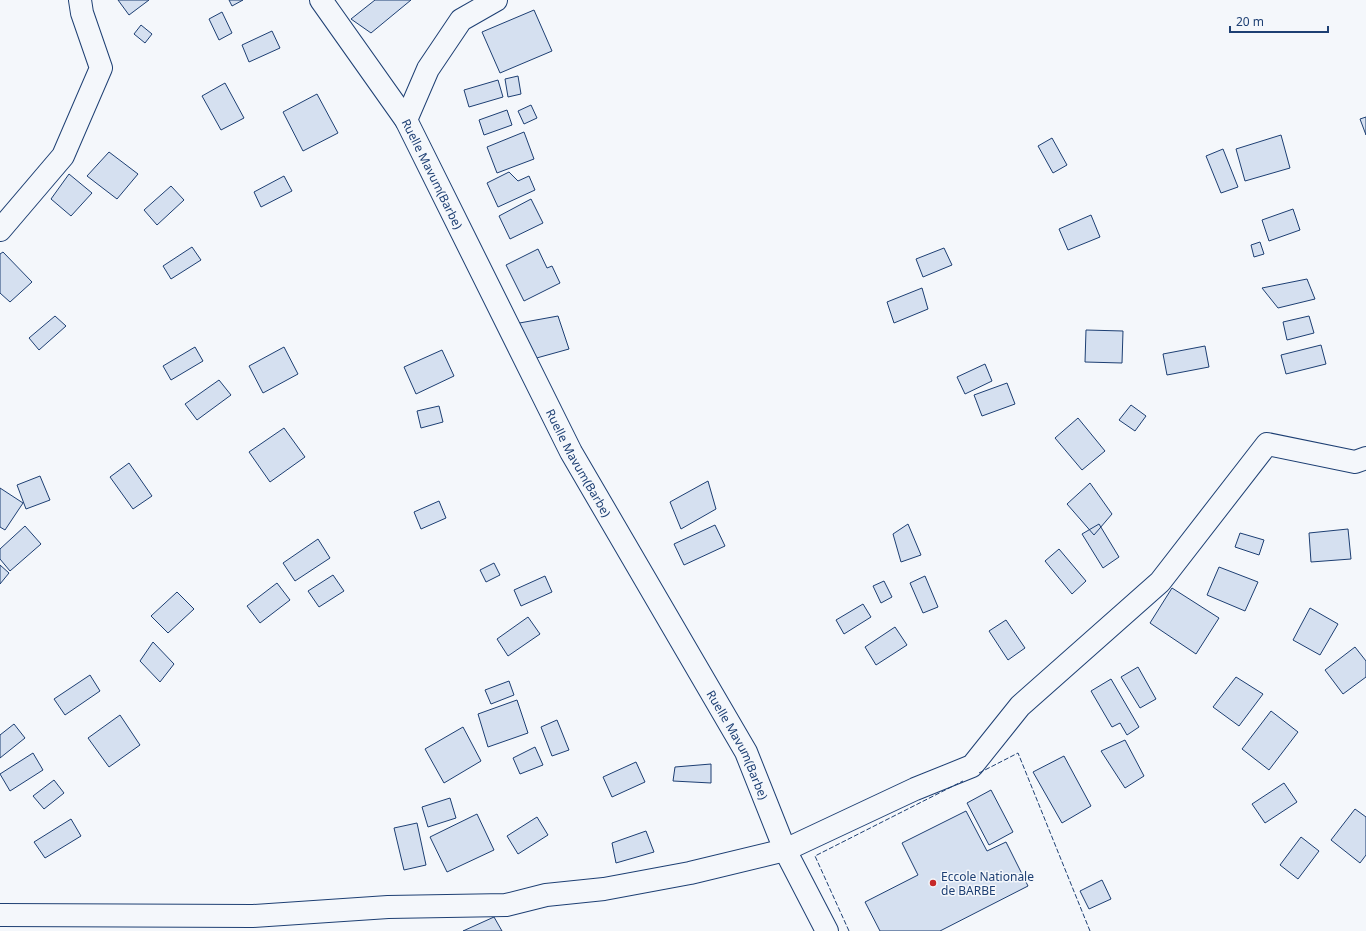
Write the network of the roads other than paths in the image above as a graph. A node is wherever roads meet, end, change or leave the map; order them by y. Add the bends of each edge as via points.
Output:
1 (80, 0) edge
2 (320, 0) edge
3 (496, 0) edge
4 (406, 120) junction
5 (0, 230) edge
6 (1366, 458) edge
7 (785, 850) junction
8 (0, 915) edge
9 (827, 931) edge

1 - 5 street via 101,68 63,156
2 - 4 street, Ruelle Mavum(Barbe)
3 - 4 street via 461,20 428,69
4 - 7 street, Ruelle Mavum(Barbe) via 571,452 746,752
6 - 7 street via 1355,462 1267,444 1160,582 1020,706 972,766 914,789
7 - 8 street via 690,873 604,889 546,895 506,905 388,907 253,916
7 - 9 street, Ruelle Mavum(Barbe)

